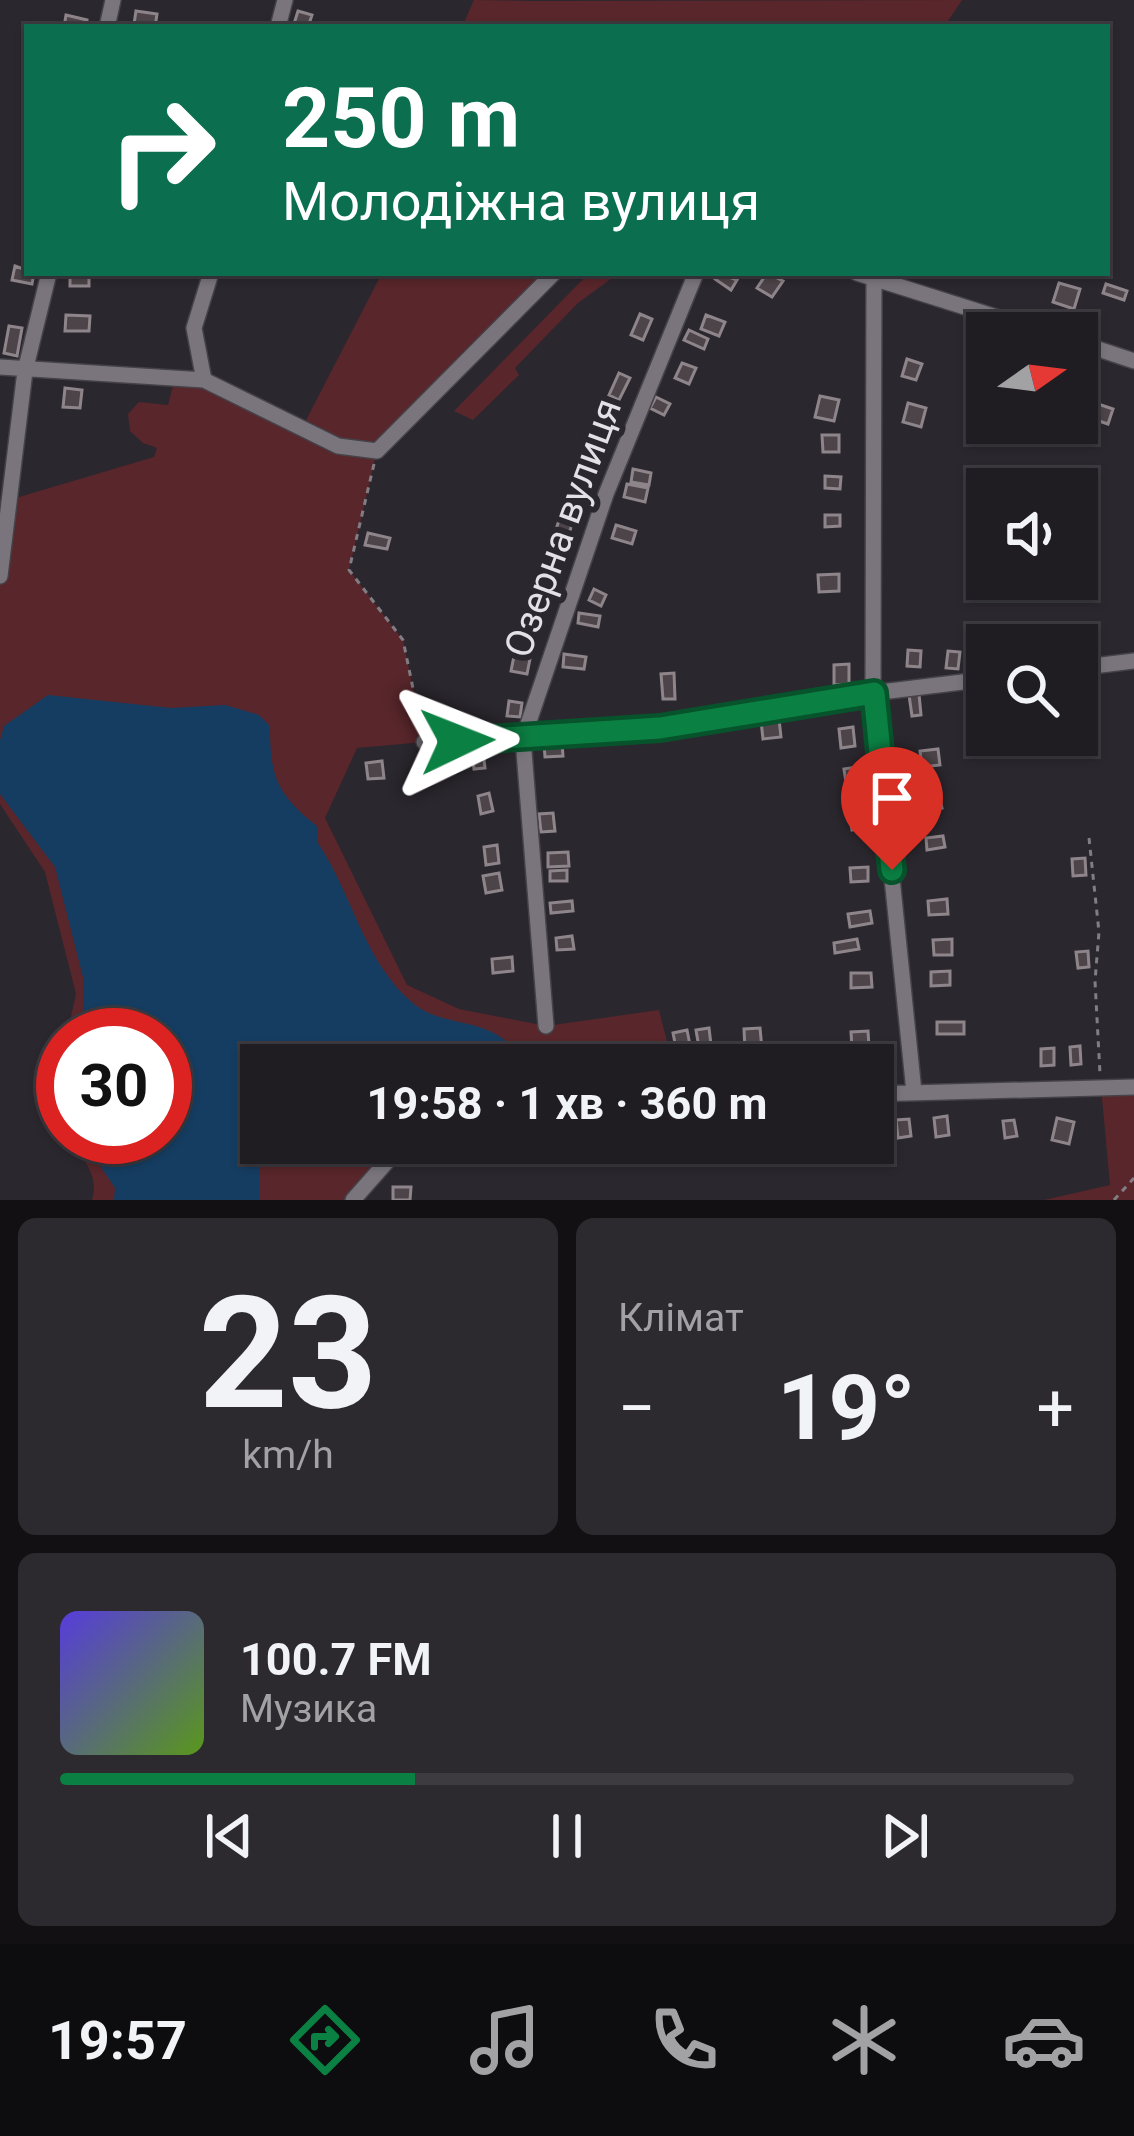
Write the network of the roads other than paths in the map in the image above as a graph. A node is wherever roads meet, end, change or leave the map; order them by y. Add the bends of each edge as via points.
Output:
1 (48, 276) edge
2 (210, 276) edge
3 (551, 276) edge
4 (695, 276) edge
5 (867, 276) edge
6 (874, 278) junction
7 (981, 312) edge
8 (1098, 350) edge
9 (1134, 361) edge
10 (0, 367) edge
11 (26, 371) junction
12 (204, 380) junction
13 (0, 576) edge
14 (1134, 661) edge
15 (1098, 665) edge
16 (966, 682) edge
17 (874, 693) junction
18 (523, 739) junction
19 (424, 742) road end
20 (546, 1026) dead end
21 (1134, 1087) edge
22 (914, 1092) junction
23 (894, 1093) edge
24 (385, 1164) edge
25 (353, 1200) edge

1 - 11 street
2 - 12 street via 194,328
3 - 12 street via 377,451 338,446
4 - 18 street, Озерна вулиця via 606,494
5 - 6 street
6 - 7 street
6 - 17 street
8 - 9 street
10 - 11 street
11 - 12 street
11 - 13 street
14 - 15 street
16 - 17 street
17 - 18 street via 660,728
17 - 22 street
18 - 19 street
18 - 20 street, Озерна вулиця
21 - 22 street
22 - 23 street
24 - 25 street

